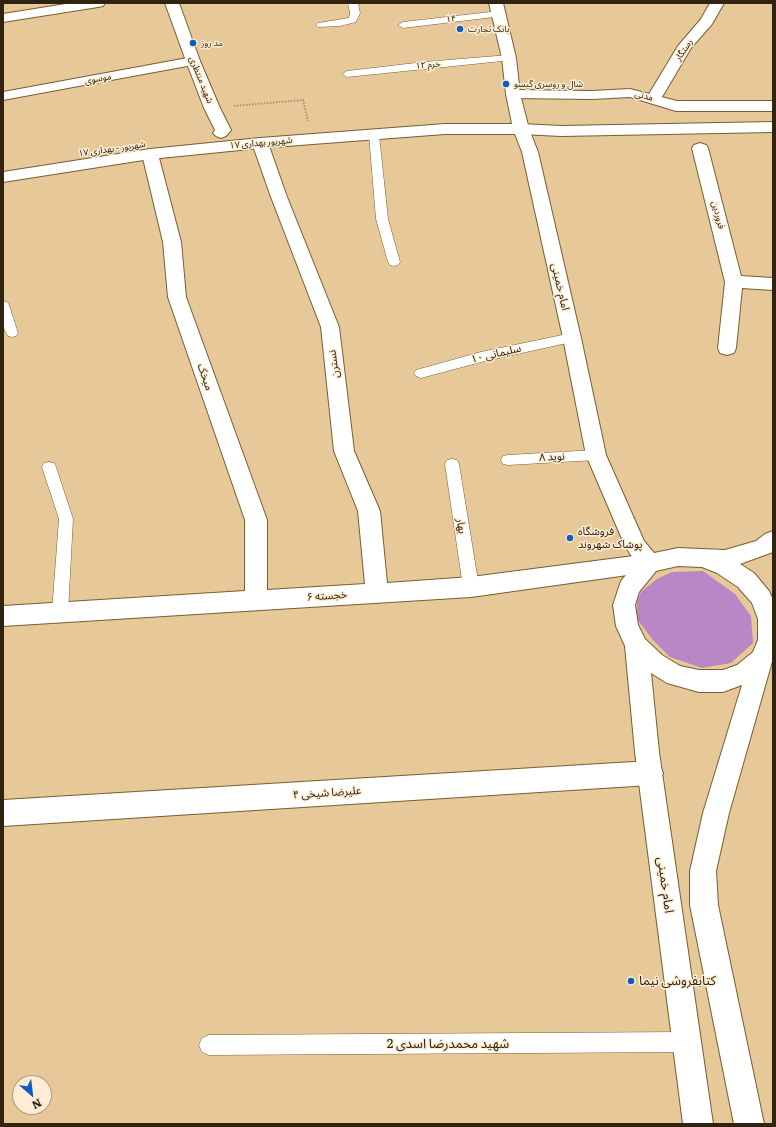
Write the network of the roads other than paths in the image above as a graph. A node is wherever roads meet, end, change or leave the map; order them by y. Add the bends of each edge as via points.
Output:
1 (98, 3) edge
2 (172, 3) edge
3 (352, 3) edge
4 (718, 3) edge
5 (497, 8) edge
6 (3, 18) edge
7 (321, 25) dead end
8 (403, 25) dead end
9 (509, 58) junction
10 (193, 61) junction
11 (347, 74) dead end
12 (513, 94) junction
13 (3, 96) edge
14 (654, 99) junction
15 (773, 106) edge
16 (773, 127) edge
17 (521, 129) junction
18 (221, 133) joint
19 (374, 135) junction
20 (260, 143) junction
21 (700, 148) dead end
22 (150, 154) junction
23 (3, 164) edge
24 (3, 178) edge
25 (394, 262) dead end
26 (734, 282) junction
27 (773, 284) edge
28 (3, 305) edge
29 (12, 333) dead end
30 (572, 338) junction
31 (727, 348) dead end
32 (421, 373) dead end
33 (596, 455) junction
34 (508, 460) dead end
35 (452, 464) dead end
36 (49, 467) dead end
37 (773, 540) edge
38 (702, 558) junction
39 (649, 562) junction
40 (471, 587) junction
41 (377, 593) junction
42 (256, 600) junction
43 (60, 612) junction
44 (3, 616) edge
45 (768, 643) edge
46 (637, 646) junction
47 (650, 773) junction
48 (3, 813) edge
49 (687, 1042) junction
50 (209, 1045) dead end
51 (698, 1124) edge
52 (749, 1124) edge

1 - 6 street
2 - 10 street, شهید منتظری
3 - 7 lane via 356,13 353,20
4 - 14 street, رستگار via 707,21 685,46
5 - 8 lane, ۱۴
5 - 9 street, امام خمینی
9 - 11 lane, خرم ۱۲
9 - 12 street, امام خمینی
10 - 13 street, موسوی
10 - 18 street, شهید منتظری via 223,130
12 - 14 street, مدنی via 630,93
12 - 17 street, امام خمینی
14 - 15 street, مدنی via 676,106
16 - 17 street via 561,131
17 - 19 street, ۱۷ شهریور بهداری via 445,129
17 - 30 street, امام خمینی via 530,152
18 - 23 street, ۱۷ شهریور - بهداری
19 - 20 street, ۱۷ شهریور بهداری
19 - 25 lane via 382,219
20 - 22 street, ۱۷ شهریور بهداری
20 - 41 street, نسترن via 330,327 344,451 369,511
21 - 26 street, فروردین
22 - 24 street, ۱۷ شهریور بهداری
22 - 42 street, میخک via 172,242 177,298 256,520
26 - 27 street
26 - 31 street, فروردین
28 - 29 lane
30 - 32 lane, سلیمانی ۱۰ via 481,357
30 - 33 street, امام خمینی
33 - 34 lane, نوید ۸
33 - 39 street, امام خمینی via 636,546
35 - 40 lane, بهار
36 - 43 lane via 66,519
37 - 38 street via 764,547 741,555 725,559
38 - 39 street via 678,557
38 - 45 street via 725,566 746,580 761,598 769,619
39 - 40 street, خجسته ۶
39 - 46 street via 629,588 624,605 627,626
40 - 41 street, خجسته ۶
41 - 42 street, خجسته ۶
42 - 43 street, خجسته ۶
43 - 44 street, خجسته ۶
45 - 46 street via 745,673 723,681 699,681 675,675 654,662
45 - 52 street via 716,813 703,871 704,905
46 - 47 street, امام خمینی
47 - 48 street, علیرضا شیخی ۴
47 - 49 street, امام خمینی
49 - 50 lane, شهید محمدرضا اسدی 2
49 - 51 street, امام خمینی

